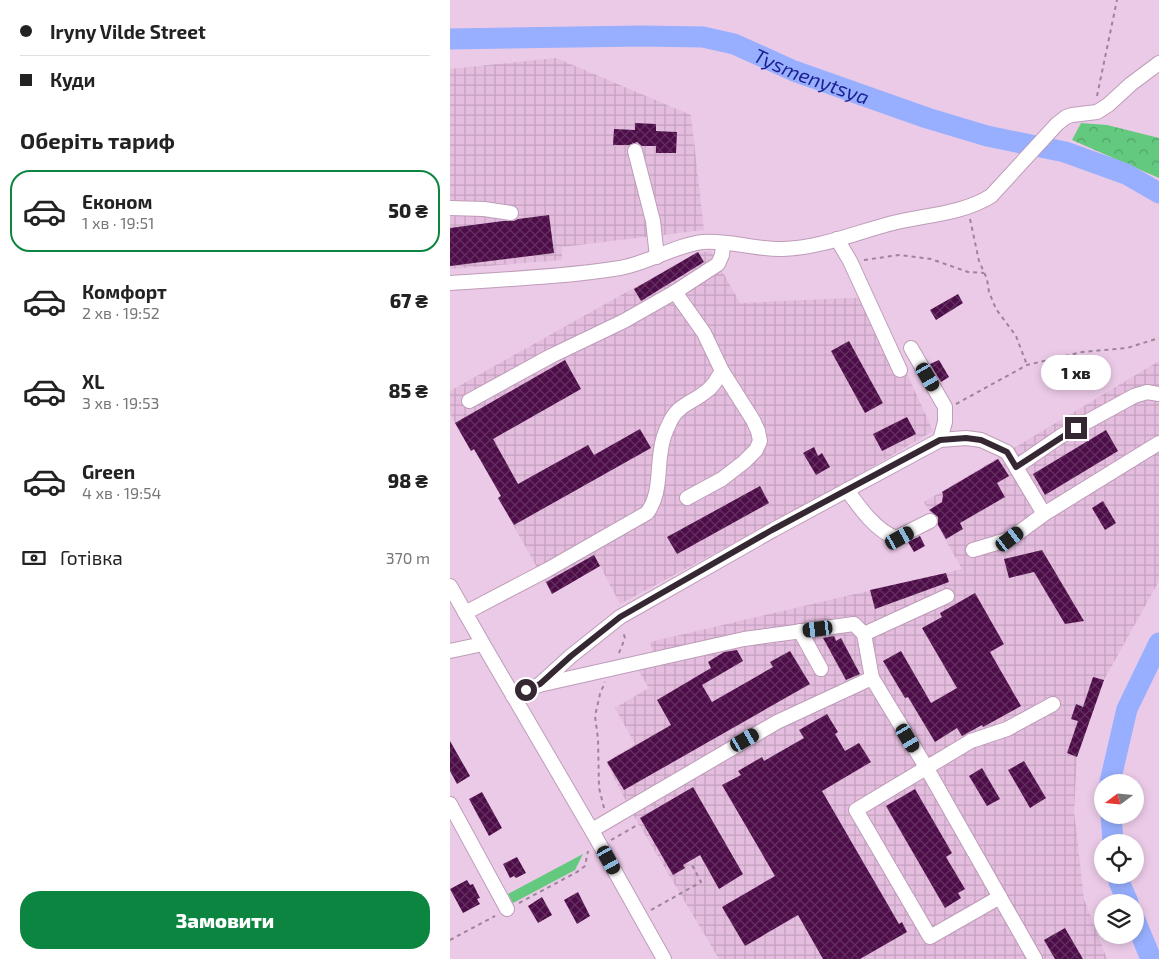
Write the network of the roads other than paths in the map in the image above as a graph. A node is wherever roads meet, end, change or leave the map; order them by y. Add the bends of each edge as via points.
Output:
1 (1159, 63) edge
2 (635, 151) dead end
3 (450, 208) edge
4 (511, 213) dead end
5 (837, 239) junction
6 (723, 244) junction
7 (657, 257) junction
8 (450, 283) edge
9 (675, 292) junction
10 (911, 348) dead end
11 (722, 370) junction
12 (900, 370) dead end
13 (1159, 394) edge
14 (469, 401) dead end
15 (940, 440) junction
16 (1159, 443) edge
17 (1016, 467) junction
18 (847, 490) junction
19 (688, 498) dead end
20 (1044, 514) junction
21 (930, 521) dead end
22 (973, 550) dead end
23 (450, 586) edge
24 (947, 596) dead end
25 (465, 612) junction
26 (800, 631) junction
27 (864, 634) junction
28 (483, 644) junction
29 (450, 651) edge
30 (821, 669) dead end
31 (872, 678) junction
32 (540, 684) junction
33 (513, 696) junction
34 (1053, 704) dead end
35 (926, 768) junction
36 (450, 804) edge
37 (592, 830) junction
38 (1000, 897) junction
39 (508, 909) dead end
40 (664, 959) edge
41 (1036, 959) edge

1 - 5 street via 1097,112 1072,115 1057,124 981,203
2 - 7 street via 653,221
3 - 4 street
5 - 6 street via 806,248 761,249
5 - 12 street
6 - 7 street via 692,244
6 - 9 street via 718,264
7 - 8 street via 622,268
9 - 11 street via 704,333
9 - 14 street
10 - 15 street via 946,410
11 - 19 street via 753,420 760,441 744,462
11 - 25 street via 708,391 672,417 661,448 657,492 647,513
13 - 17 street via 1147,392 1134,396 1062,436
15 - 17 street via 981,440 1007,452
15 - 18 street
16 - 20 street
17 - 20 street
18 - 21 street via 877,526 896,538
18 - 32 street via 620,617
20 - 22 street via 1010,539
23 - 25 street
24 - 27 street
25 - 28 street
26 - 27 street via 854,624
26 - 30 street
26 - 32 street via 744,639
27 - 31 street
28 - 29 street
28 - 33 street
31 - 35 street
31 - 37 street via 777,722
32 - 33 street
33 - 37 street
34 - 35 street via 1007,729 971,741
35 - 38 street
35 - 38 street via 856,810 930,937
36 - 39 street
37 - 40 street
38 - 41 street

